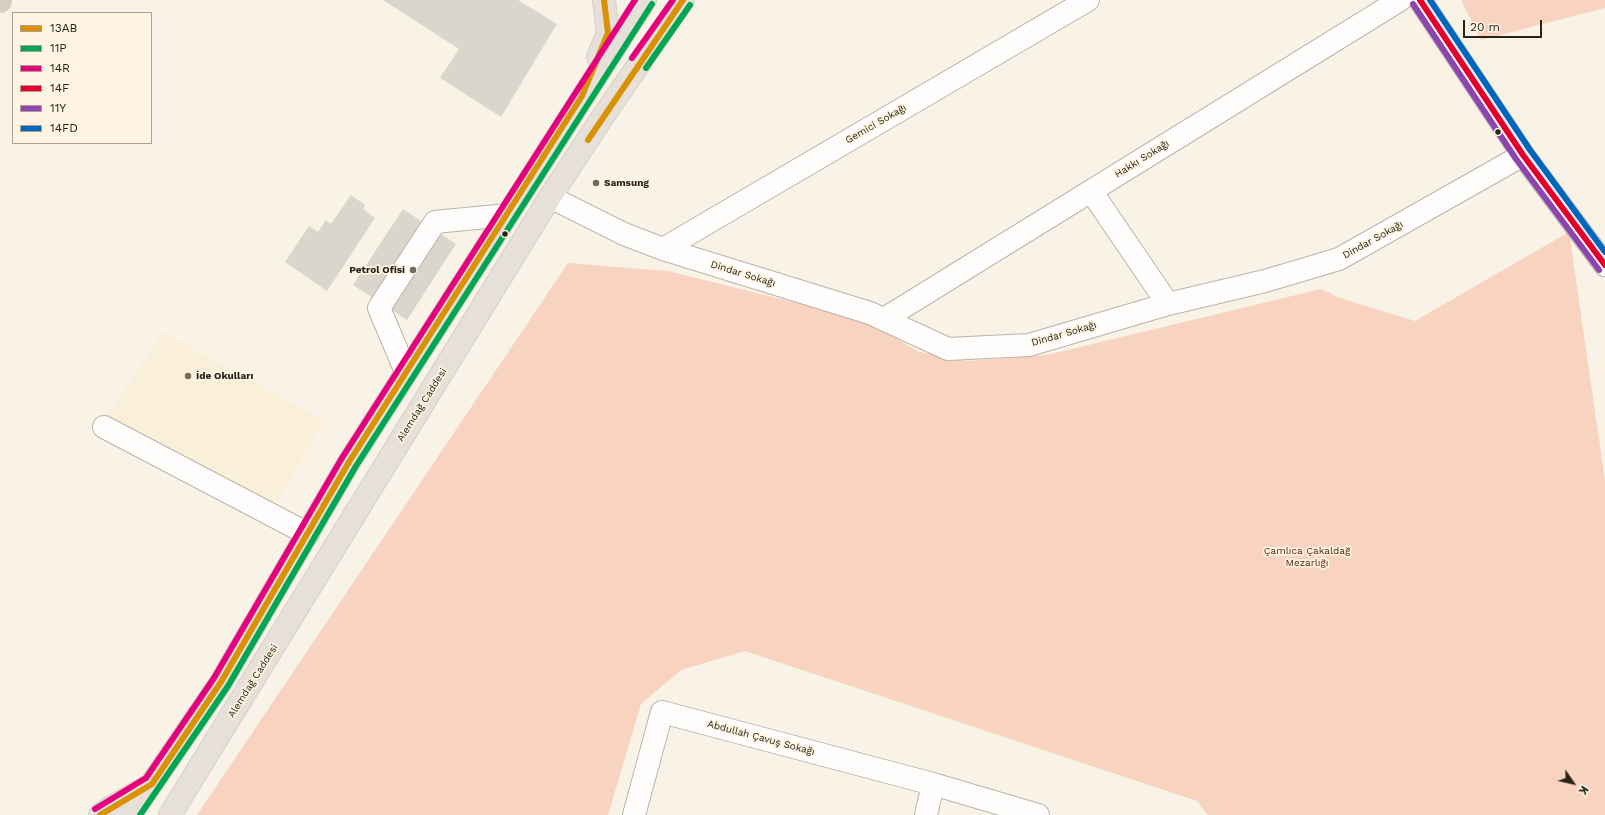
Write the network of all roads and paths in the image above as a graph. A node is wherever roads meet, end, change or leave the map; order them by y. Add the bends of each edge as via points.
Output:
1 (604, 0) edge
2 (645, 0) edge
3 (683, 0) edge
4 (1088, 0) edge
5 (1400, 0) edge
6 (1420, 0) edge
7 (582, 96) junction
8 (1523, 155) junction
9 (1091, 191) junction
10 (550, 197) junction
11 (506, 214) junction
12 (663, 249) junction
13 (1605, 265) edge
14 (1168, 304) junction
15 (884, 319) junction
16 (406, 372) junction
17 (104, 427) dead end
18 (308, 534) junction
19 (152, 784) junction
20 (933, 784) junction
21 (100, 815) edge
22 (130, 815) edge
23 (170, 815) edge
24 (634, 815) edge
25 (926, 815) edge
26 (1038, 815) edge

1 - 7 main road via 608,33
2 - 7 main road
3 - 10 main road, Alemdağ Caddesi
4 - 12 street, Gemici Sokağı
5 - 9 street, Hakkı Sokağı
6 - 8 street
7 - 11 main road
8 - 13 street
8 - 14 street, Dindar Sokağı via 1339,259 1265,281
9 - 14 street
9 - 15 street, Hakkı Sokağı
10 - 12 street, Dindar Sokağı via 624,234
10 - 23 main road, Alemdağ Caddesi
11 - 16 main road
11 - 16 street via 436,222 379,308
12 - 15 street, Dindar Sokağı
14 - 15 street, Dindar Sokağı via 1029,345 948,349
16 - 18 main road via 349,462
17 - 18 street
18 - 19 main road via 221,682
19 - 21 main road
19 - 22 main road
20 - 24 street, Abdullah Çavuş Sokağı via 662,712
20 - 25 street
20 - 26 street

